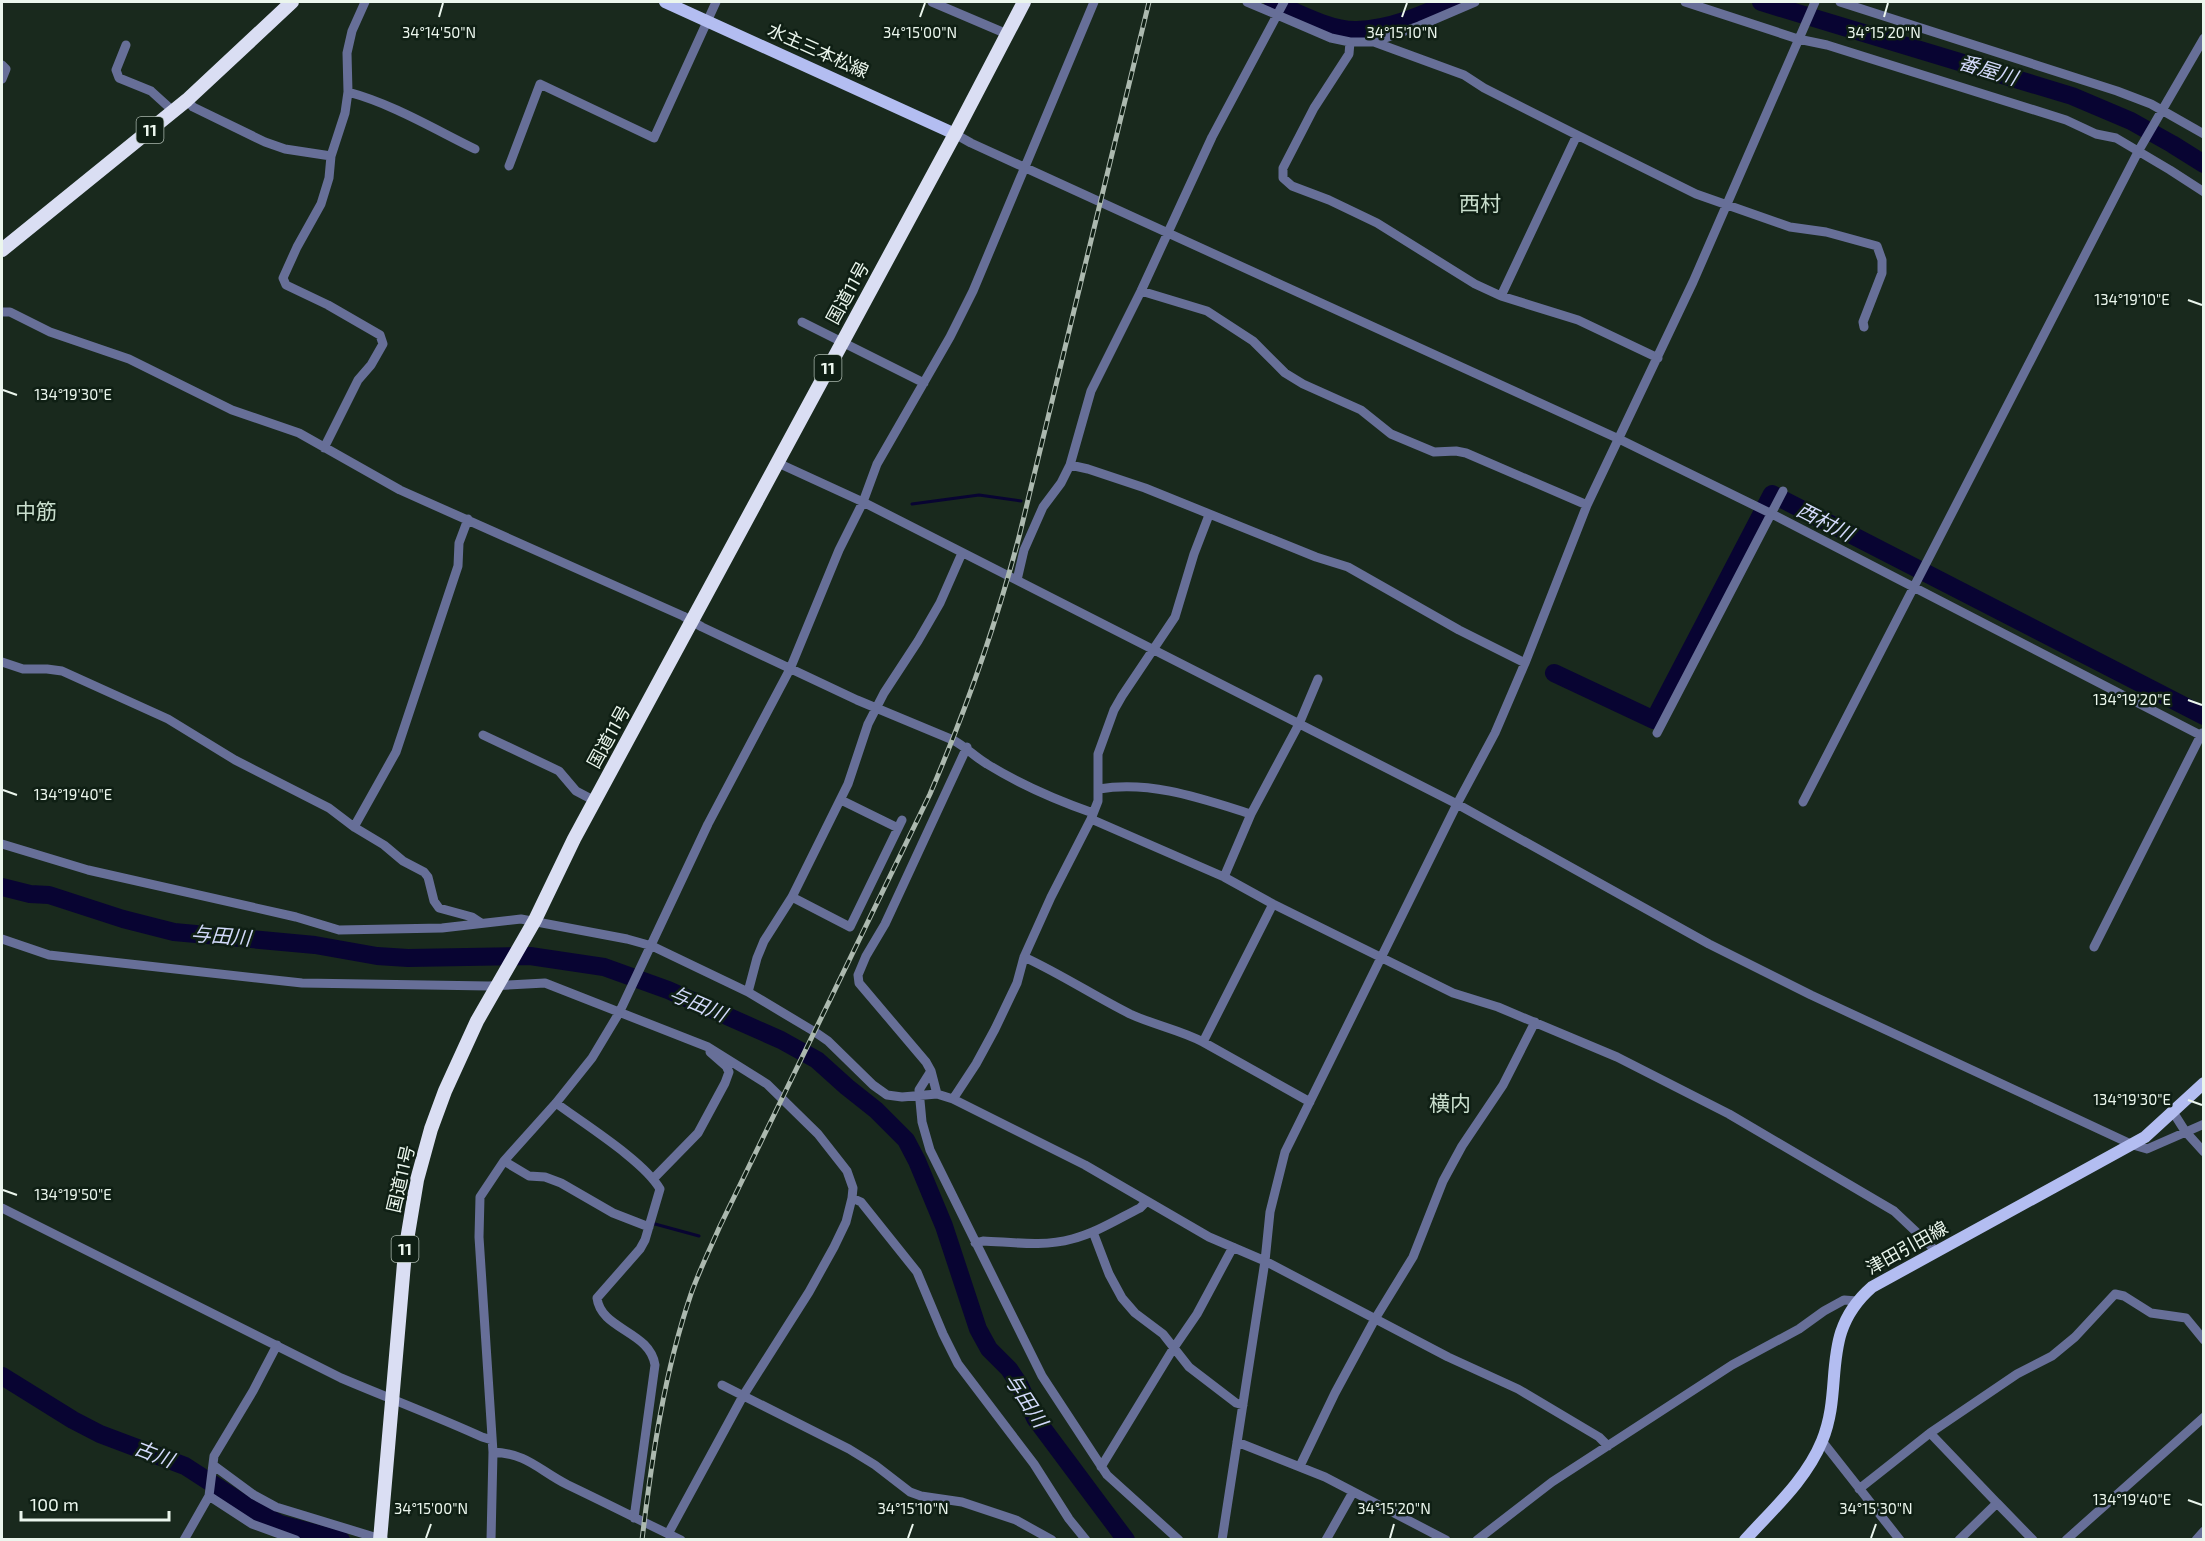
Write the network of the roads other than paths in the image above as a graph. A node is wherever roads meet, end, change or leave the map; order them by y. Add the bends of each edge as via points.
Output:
1 (292, 2) edge
2 (365, 2) edge
3 (665, 2) edge
4 (716, 2) edge
5 (932, 2) edge
6 (1024, 2) edge
7 (1094, 2) edge
8 (1247, 2) edge
9 (1284, 2) edge
10 (1474, 2) edge
11 (1685, 2) edge
12 (1815, 2) edge
13 (1840, 2) edge
14 (1277, 16) junction
15 (706, 21) junction
16 (1007, 34) junction
17 (1800, 34) junction
18 (2204, 38) edge
19 (1350, 42) junction
20 (1374, 42) junction
21 (126, 45) dead end
22 (2, 65) edge
23 (2, 80) edge
24 (348, 92) junction
25 (187, 100) junction
26 (173, 111) junction
27 (2160, 111) junction
28 (955, 134) junction
29 (2204, 134) edge
30 (1576, 135) junction
31 (2140, 148) junction
32 (476, 149) dead end
33 (331, 156) junction
34 (509, 166) dead end
35 (1024, 167) junction
36 (2203, 190) edge
37 (1727, 204) junction
38 (1168, 232) junction
39 (2, 250) edge
40 (1141, 291) junction
41 (1501, 296) junction
42 (2, 312) edge
43 (802, 322) dead end
44 (1864, 327) dead end
45 (843, 340) junction
46 (1658, 358) junction
47 (924, 383) junction
48 (1619, 439) junction
49 (324, 448) junction
50 (778, 463) junction
51 (1070, 465) junction
52 (1783, 491) dead end
53 (863, 501) junction
54 (1587, 505) junction
55 (1770, 513) junction
56 (1209, 515) junction
57 (468, 519) junction
58 (962, 553) junction
59 (1017, 580) junction
60 (1914, 587) junction
61 (692, 622) junction
62 (1154, 650) junction
63 (2, 662) edge
64 (1525, 663) junction
65 (790, 669) junction
66 (1318, 679) dead end
67 (876, 707) junction
68 (1299, 724) junction
69 (1657, 733) dead end
70 (2203, 734) edge
71 (483, 735) dead end
72 (966, 747) junction
73 (1099, 789) junction
74 (841, 800) junction
75 (595, 801) junction
76 (1803, 802) dead end
77 (1458, 804) junction
78 (1251, 814) junction
79 (1092, 816) junction
80 (354, 827) junction
81 (2, 844) edge
82 (1224, 877) junction
83 (792, 897) junction
84 (1273, 904) junction
85 (534, 920) junction
86 (481, 923) junction
87 (2, 939) edge
88 (2094, 947) dead end
89 (650, 950) junction
90 (1024, 957) junction
91 (1382, 957) junction
92 (501, 981) junction
93 (748, 992) junction
94 (620, 1010) junction
95 (1535, 1022) junction
96 (1203, 1042) junction
97 (708, 1047) junction
98 (931, 1071) junction
99 (2204, 1083) edge
100 (938, 1094) junction
101 (920, 1096) junction
102 (952, 1099) junction
103 (1310, 1102) junction
104 (556, 1103) junction
105 (2173, 1112) junction
106 (2204, 1124) edge
107 (2185, 1131) junction
108 (2133, 1145) junction
109 (2204, 1152) edge
110 (504, 1161) junction
111 (654, 1178) junction
112 (852, 1198) junction
113 (1146, 1202) junction
114 (2, 1208) edge
115 (649, 1227) junction
116 (1093, 1232) junction
117 (975, 1243) junction
118 (1233, 1247) junction
119 (1936, 1252) junction
120 (1265, 1261) junction
121 (1857, 1301) junction
122 (1375, 1319) junction
123 (2204, 1340) edge
124 (277, 1345) junction
125 (1173, 1349) junction
126 (722, 1385) dead end
127 (743, 1396) junction
128 (392, 1400) junction
129 (1243, 1405) junction
130 (2204, 1417) edge
131 (1930, 1433) junction
132 (492, 1440) junction
133 (1822, 1441) junction
134 (1237, 1442) junction
135 (1608, 1446) junction
136 (493, 1452) junction
137 (1300, 1466) junction
138 (1101, 1467) junction
139 (212, 1468) junction
140 (1859, 1489) junction
141 (1353, 1492) junction
142 (210, 1494) junction
143 (1997, 1503) junction
144 (634, 1518) junction
145 (2204, 1531) edge
146 (669, 1534) junction
147 (1081, 1538) edge
148 (184, 1539) edge
149 (296, 1539) edge
150 (382, 1539) edge
151 (491, 1539) edge
152 (681, 1539) edge
153 (1052, 1539) edge
154 (1179, 1539) edge
155 (1222, 1539) edge
156 (1326, 1539) edge
157 (1446, 1539) edge
158 (1477, 1539) edge
159 (1745, 1539) edge
160 (1900, 1539) edge
161 (1959, 1539) edge
162 (2033, 1539) edge
163 (2066, 1539) edge
164 (2196, 1539) edge

1 - 25 highway, 11
2 - 24 street via 347,53
3 - 15 main road, 水主三本松線
4 - 15 street
5 - 16 street
6 - 16 highway, 国道11号 / 11
7 - 35 street
8 - 14 street
9 - 14 street
10 - 20 street
11 - 17 street
12 - 17 street
13 - 27 street via 2117,91
14 - 19 street
14 - 38 street via 1212,137
15 - 28 main road, 水主三本松線
15 - 34 street via 654,138 540,84
16 - 28 highway, 国道11号 / 11
17 - 31 street via 2066,120
17 - 37 street
18 - 27 street
19 - 20 street
19 - 41 street via 1349,54 1314,108 1283,168 1283,177 1292,186 1377,223
20 - 30 street via 1464,75
21 - 26 street via 116,70 119,78 151,91
22 - 23 street via 6,69
24 - 32 street via 392,107
24 - 33 street
25 - 26 highway, 11
25 - 33 street via 193,107 265,142
26 - 39 highway, 11
27 - 29 street
27 - 31 street
28 - 35 street
28 - 45 highway, 国道11号 / 11
30 - 37 street via 1696,194
30 - 41 street
31 - 36 street
31 - 60 street
33 - 49 street via 321,204 283,278 286,285 380,335 382,344 358,380
35 - 38 street
35 - 47 street via 972,291
37 - 44 street via 1790,227 1877,246 1882,273
37 - 46 street
38 - 40 street
38 - 48 street
40 - 51 street via 1091,390
40 - 54 street via 1208,310 1252,341 1285,373 1361,410 1391,434 1434,452 1466,453
41 - 46 street via 1578,321
42 - 49 street via 10,312 50,333 129,359 207,399 285,427
43 - 45 street
45 - 47 street
45 - 50 highway, 国道11号 / 11
46 - 48 street
47 - 53 street via 877,464
48 - 54 street
48 - 55 street
49 - 57 street via 400,490
50 - 53 street
50 - 61 highway, 国道11号 / 11
51 - 56 street via 1145,488
51 - 59 street via 1043,507 1024,550
52 - 55 street
53 - 58 street
53 - 65 street
54 - 64 street
55 - 60 street
55 - 69 street
56 - 62 street via 1175,617
56 - 64 street via 1348,567 1441,621
57 - 61 street
57 - 80 street via 459,543 458,566 396,752
58 - 59 street
58 - 67 street via 940,603
59 - 62 street
60 - 70 street
60 - 76 street
61 - 65 street
61 - 75 highway, 国道11号 / 11
62 - 68 street
62 - 73 street via 1114,710 1098,754
63 - 80 street via 23,669 62,671 168,719 235,760 329,808
64 - 77 street
65 - 67 street
65 - 89 street via 708,824
66 - 68 street
67 - 72 street
67 - 74 street
68 - 77 street
68 - 78 street
70 - 88 street
71 - 75 street via 559,771 576,791
72 - 79 street via 1027,787
72 - 98 street via 858,975 859,983
73 - 78 street via 1185,793
73 - 79 street
74 - 83 street
74 - 83 street via 900,824 850,927
75 - 85 highway, 国道11号 / 11
77 - 91 street
77 - 108 street via 1709,944
78 - 82 street
79 - 82 street
79 - 90 street
80 - 86 street via 424,872 439,908
81 - 86 street via 88,870 339,930 442,928
82 - 84 street
83 - 93 street via 764,941
84 - 91 street
84 - 96 street
85 - 86 street
85 - 89 street via 627,939
85 - 92 highway, 国道11号 / 11
87 - 92 street via 49,955 302,984
89 - 93 street
89 - 94 street
90 - 96 street via 1133,1015
90 - 102 street via 1017,983 995,1029
91 - 95 street via 1453,993
91 - 103 street
92 - 94 street via 545,983
92 - 128 highway, 国道11号 / 11 via 477,1021 445,1091 417,1180 405,1252
93 - 101 street via 828,1041 887,1095
94 - 97 street
94 - 104 street via 592,1058
95 - 119 street via 1739,1119 1894,1211
95 - 122 street via 1503,1085 1443,1181 1413,1257
96 - 103 street
97 - 111 street via 729,1072 725,1083 698,1133
97 - 112 street via 766,1084 818,1134 847,1171
98 - 100 street
98 - 101 street via 919,1090
99 - 105 main road, 津田引田線
100 - 101 street
100 - 102 street
101 - 117 street via 930,1150
102 - 113 street via 1085,1165
103 - 120 street via 1285,1152 1270,1212
104 - 110 street
104 - 111 street
105 - 107 street
105 - 108 main road, 津田引田線
106 - 107 street
107 - 108 street via 2147,1149
107 - 109 street
108 - 119 main road, 津田引田線
110 - 115 street via 529,1176 561,1183 613,1213
110 - 132 street via 483,1191 479,1206
111 - 115 street via 660,1189
112 - 127 street via 846,1222 809,1292
112 - 147 street via 861,1203 917,1272 958,1364 1034,1464
113 - 116 street
113 - 118 street
114 - 124 street
115 - 144 street via 640,1250 597,1298 605,1317 637,1337 654,1357
116 - 117 street via 1045,1243
116 - 125 street via 1122,1298 1163,1334
117 - 138 street via 1042,1376
118 - 120 street
118 - 125 street
119 - 121 main road, 津田引田線 via 1872,1287
120 - 122 street
120 - 129 street
121 - 133 main road, 津田引田線 via 1837,1342 1829,1416
121 - 135 street via 1844,1300 1824,1311
122 - 135 street via 1518,1389
122 - 137 street
123 - 131 street via 2186,1318 2151,1313 2115,1294 2052,1356 2017,1374
124 - 128 street
124 - 139 street via 214,1456
125 - 129 street via 1189,1367
125 - 138 street
126 - 127 street
127 - 146 street
127 - 153 street via 849,1449 910,1492 962,1502 1016,1520
128 - 132 street
128 - 150 highway, 国道11号 / 11
129 - 134 street
130 - 163 street
131 - 140 street
131 - 143 street
132 - 136 street
133 - 140 street
133 - 159 main road, 津田引田線 via 1796,1483
134 - 137 street
134 - 155 street
135 - 158 street via 1552,1482
136 - 144 street via 524,1457 566,1484
136 - 151 street
137 - 141 street
138 - 154 street
139 - 142 street
139 - 150 street via 276,1507
140 - 160 street
141 - 156 street
141 - 157 street
142 - 148 street
142 - 149 street via 252,1524
143 - 161 street
143 - 162 street
144 - 146 street
145 - 164 street
146 - 152 street

